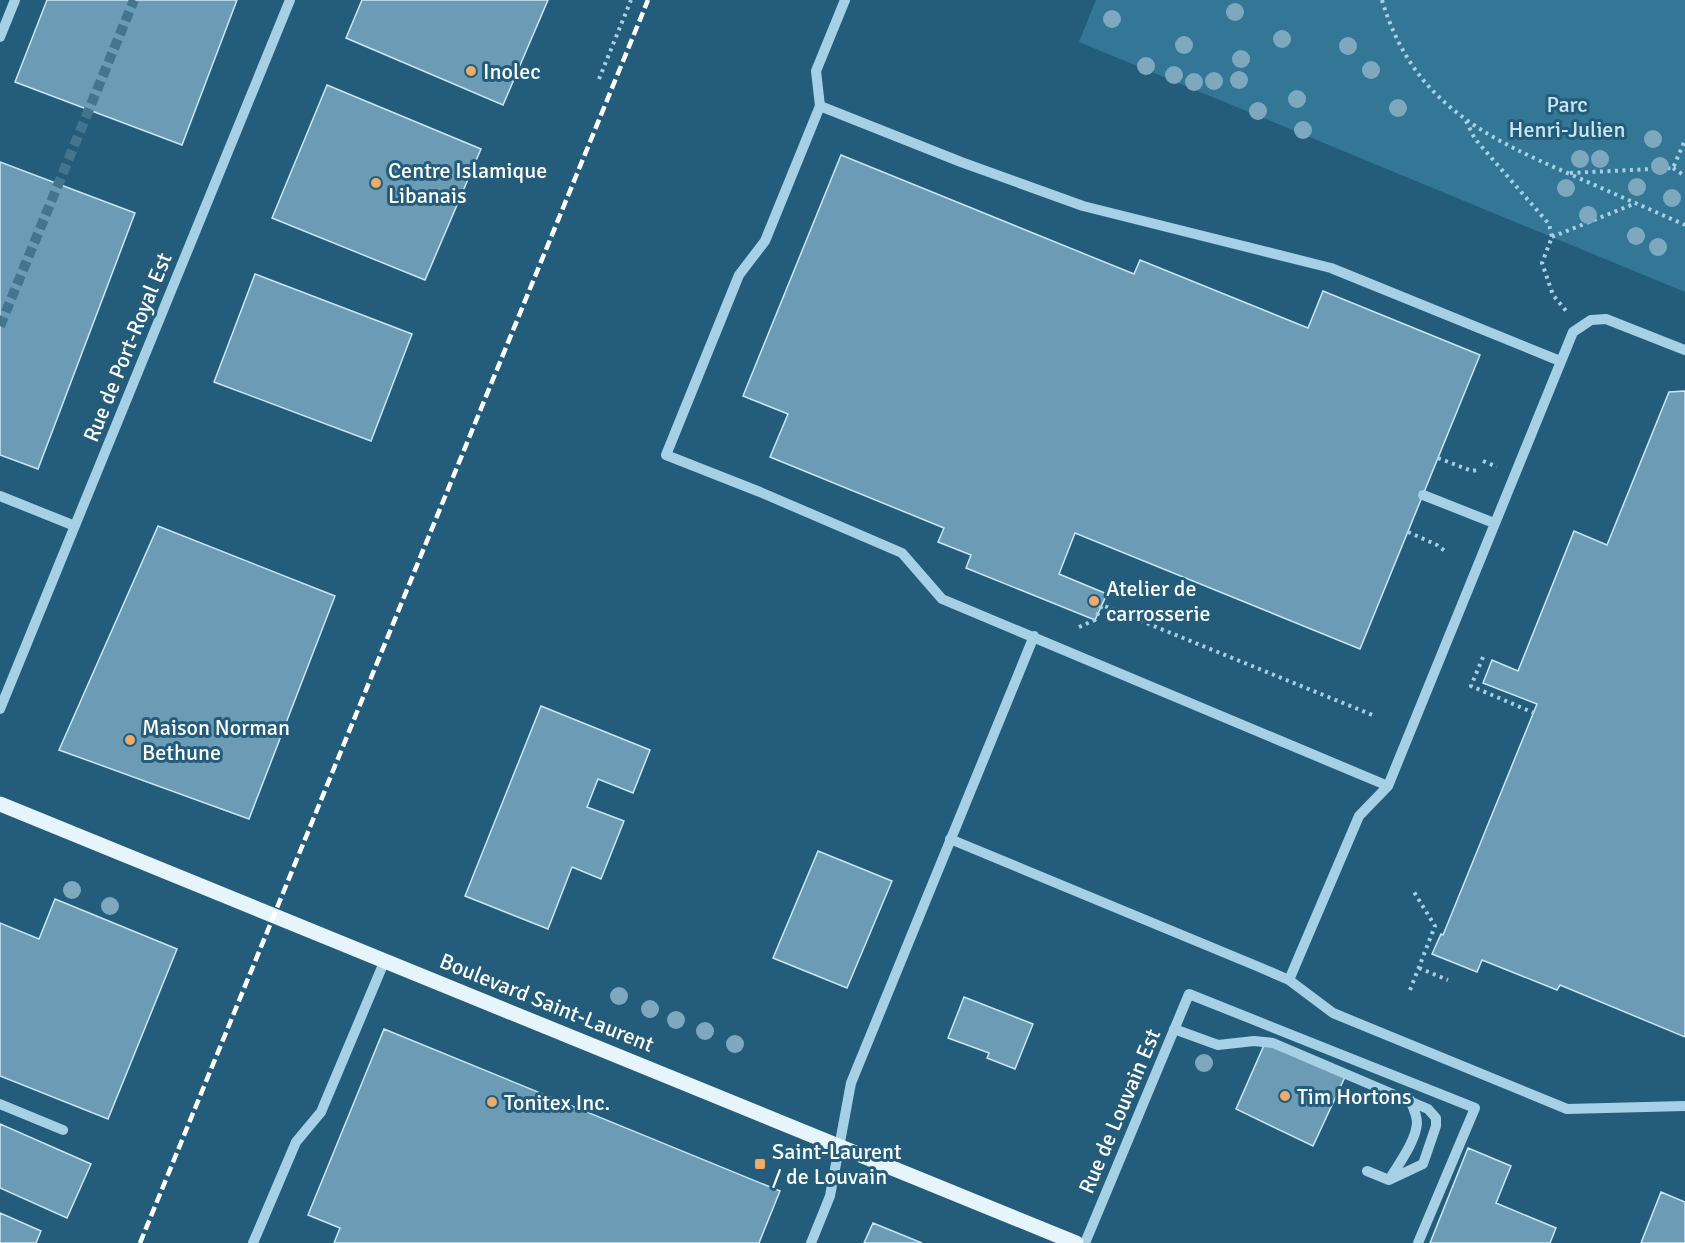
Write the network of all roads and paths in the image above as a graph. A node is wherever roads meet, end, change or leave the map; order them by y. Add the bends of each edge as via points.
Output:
1 (15, 0) edge
2 (290, 0) edge
3 (631, 0) edge
4 (845, 0) edge
5 (1382, 0) edge
6 (0, 37) edge
7 (599, 79) dead end
8 (820, 106) junction
9 (1465, 120) junction
10 (1685, 140) edge
11 (1673, 168) junction
12 (1566, 173) junction
13 (1685, 176) edge
14 (1636, 204) junction
15 (1685, 225) edge
16 (1552, 237) junction
17 (1553, 294) dead end
18 (1685, 350) edge
19 (1560, 361) junction
20 (1438, 458) dead end
21 (1478, 470) dead end
22 (0, 495) edge
23 (1423, 495) dead end
24 (1494, 523) junction
25 (75, 526) junction
26 (1408, 532) dead end
27 (1445, 551) dead end
28 (1079, 627) dead end
29 (1034, 636) junction
30 (1483, 657) dead end
31 (0, 709) edge
32 (1534, 713) dead end
33 (1375, 716) dead end
34 (1388, 786) junction
35 (0, 804) edge
36 (950, 839) junction
37 (1414, 892) dead end
38 (385, 960) junction
39 (1419, 968) junction
40 (1290, 980) junction
41 (1448, 980) dead end
42 (1410, 990) dead end
43 (1174, 1029) junction
44 (1410, 1100) junction
45 (0, 1104) edge
46 (1685, 1106) edge
47 (63, 1130) dead end
48 (839, 1145) junction
49 (1367, 1172) dead end
50 (1389, 1180) junction
51 (253, 1243) edge
52 (811, 1243) edge
53 (1076, 1243) edge
54 (1086, 1243) edge
55 (1418, 1243) edge

1 - 6 street
2 - 25 street, Rue de Port-Royal Est
3 - 7 path
4 - 8 street via 816,71
5 - 9 path via 1410,63 1433,92
8 - 19 street via 1083,206 1331,268
8 - 29 street via 765,241 740,275 666,455 902,553 942,599
9 - 12 path
9 - 16 path via 1475,139 1549,224
10 - 11 path
11 - 12 path
11 - 13 path
12 - 14 path
14 - 15 path
14 - 16 path
16 - 17 path via 1542,263
18 - 19 street via 1598,319 1584,323 1573,333
19 - 24 street
20 - 21 path
22 - 25 street
23 - 24 street
24 - 34 street
25 - 31 street, Rue de Port-Royal Est
26 - 27 path
28 - 33 path via 1095,620 1102,604
29 - 34 street
29 - 36 street
30 - 32 path via 1471,686
34 - 40 street via 1359,816
35 - 38 main road, Boulevard Saint-Laurent
36 - 40 street
36 - 48 street via 851,1083
37 - 39 path via 1435,926
38 - 48 main road, Boulevard Saint-Laurent
38 - 51 street via 321,1112 296,1142
39 - 41 path
39 - 42 path
40 - 46 street via 1333,1013 1567,1109
43 - 44 street via 1218,1045 1254,1041 1273,1044
43 - 54 street, Rue de Louvain Est
43 - 55 street, Rue de Louvain Est via 1189,994 1475,1108
44 - 50 street via 1415,1130
44 - 50 street via 1428,1108 1436,1118 1435,1132 1422,1164
45 - 47 street
48 - 52 street via 830,1196
48 - 53 main road, Boulevard Saint-Laurent
49 - 50 street

